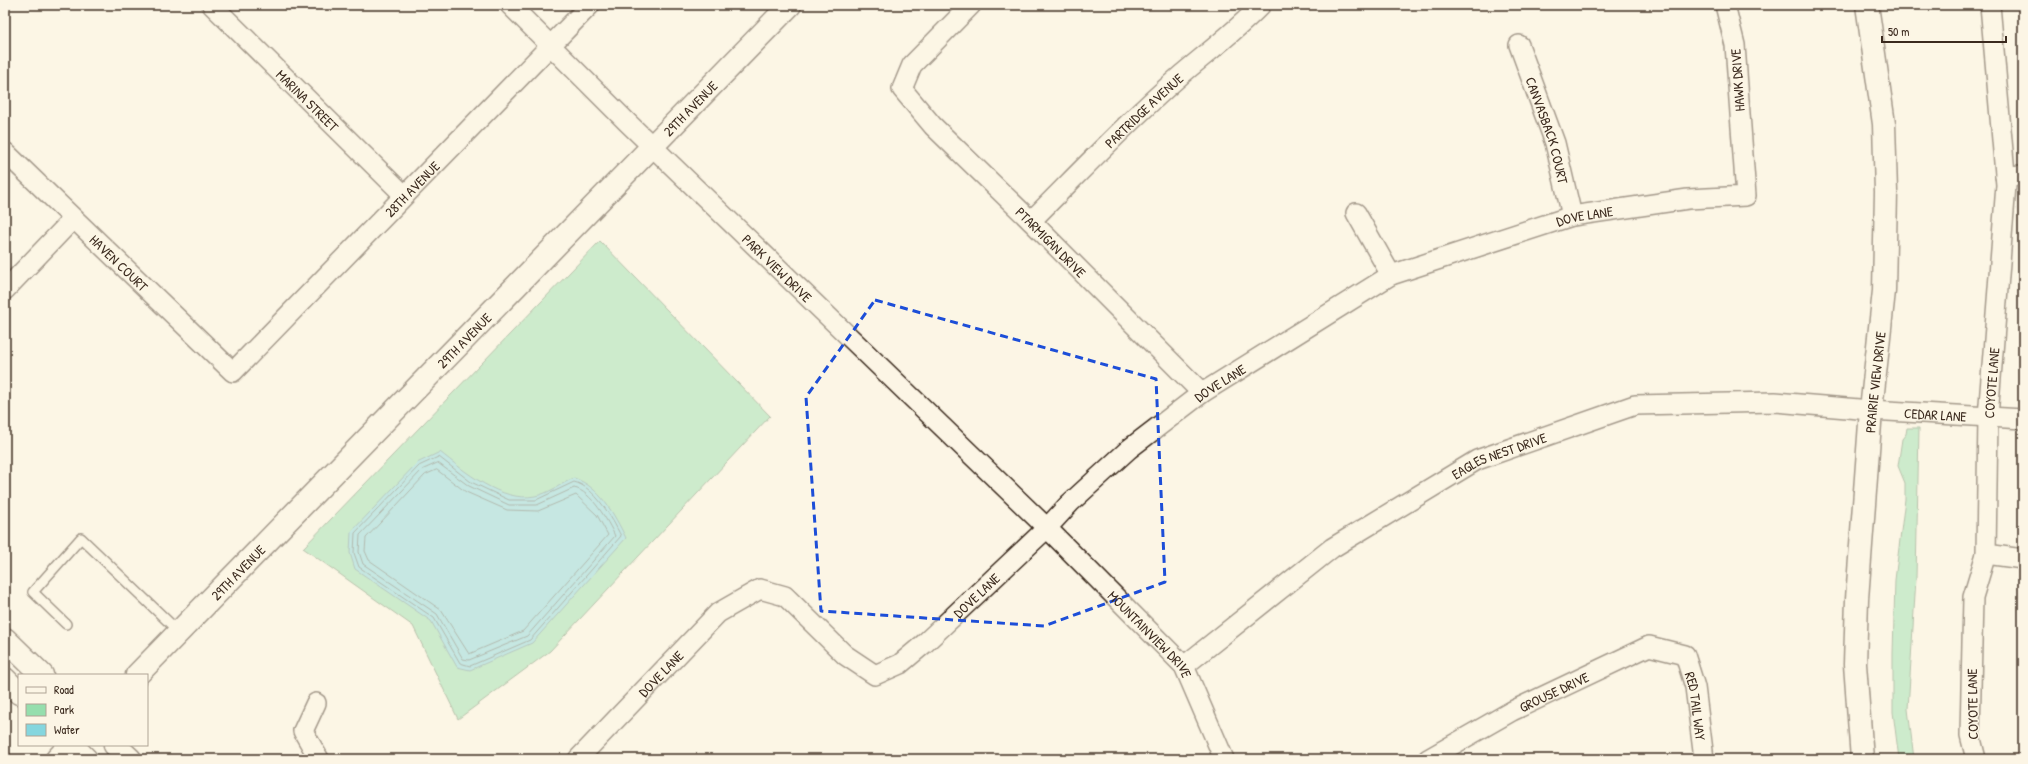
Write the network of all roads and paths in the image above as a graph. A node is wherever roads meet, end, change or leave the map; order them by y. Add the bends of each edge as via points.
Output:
1 (212, 5) edge
2 (510, 5) edge
3 (590, 5) edge
4 (790, 5) edge
5 (971, 5) edge
6 (1260, 5) edge
7 (1725, 5) edge
8 (1867, 5) edge
9 (1990, 5) edge
10 (1519, 45) dead end
11 (551, 46) junction
12 (653, 146) junction
13 (5, 152) edge
14 (1743, 156) joint
15 (2014, 176) edge
16 (404, 196) junction
17 (1356, 213) dead end
18 (1572, 216) junction
19 (73, 219) junction
20 (1031, 221) junction
21 (1391, 275) junction
22 (5, 290) edge
23 (233, 372) joint
24 (1202, 393) junction
25 (1871, 410) junction
26 (1988, 416) junction
27 (2023, 419) edge
28 (1047, 528) junction
29 (1986, 554) junction
30 (2023, 559) edge
31 (66, 624) dead end
32 (179, 632) junction
33 (5, 639) edge
34 (1685, 655) joint
35 (1184, 666) junction
36 (41, 674) edge
37 (138, 674) edge
38 (5, 679) edge
39 (18, 692) edge
40 (316, 703) dead end
41 (70, 746) edge
42 (72, 746) edge
43 (116, 746) edge
44 (57, 759) edge
45 (86, 759) edge
46 (130, 759) edge
47 (319, 759) edge
48 (578, 759) edge
49 (1224, 759) edge
50 (1428, 759) edge
51 (1704, 759) edge
52 (1862, 759) edge
53 (1976, 759) edge

1 - 16 street, MARINA STREET
2 - 11 street, PARK VIEW DRIVE
3 - 11 street, 28TH AVENUE
4 - 12 street, 29TH AVENUE
5 - 20 street, PTARMIGAN DRIVE via 912,66 902,89 933,126
6 - 20 street, PARTRIDGE AVENUE via 1217,47 1137,116
7 - 14 street, HAWK DRIVE via 1735,45
8 - 25 street, PRAIRIE VIEW DRIVE via 1884,124 1886,192 1884,291
9 - 15 street, COYOTE LANE
10 - 18 street, CANVASBACK COURT via 1555,144
11 - 12 street, PARK VIEW DRIVE
11 - 16 street, 28TH AVENUE
12 - 28 street, PARK VIEW DRIVE
12 - 32 street, 29TH AVENUE
13 - 19 street, HAVEN COURT
14 - 18 street, DOVE LANE via 1746,196 1688,199
15 - 26 street, COYOTE LANE via 2006,184
16 - 23 street, 28TH AVENUE
17 - 21 street
18 - 21 street, DOVE LANE
19 - 22 street
19 - 23 street, HAVEN COURT
20 - 24 street, PTARMIGAN DRIVE
21 - 24 street, DOVE LANE
24 - 28 street, DOVE LANE via 1129,449 1070,503
25 - 26 street, CEDAR LANE
25 - 35 street, EAGLES NEST DRIVE via 1775,402 1635,405 1477,460 1332,548
25 - 52 street, PRAIRIE VIEW DRIVE via 1857,596 1855,664
26 - 27 street, CEDAR LANE
26 - 29 street, COYOTE LANE
28 - 35 street, MOUNTAINVIEW DRIVE
28 - 48 street, DOVE LANE via 925,643 900,664 875,675 845,655 785,596 760,589 718,613
29 - 30 street
29 - 53 street, COYOTE LANE via 1973,597 1970,735
31 - 32 lane via 33,592 81,538
32 - 37 street, 29TH AVENUE
33 - 36 street
34 - 50 street, GROUSE DRIVE via 1648,646 1512,711
34 - 51 street, RED TAIL WAY via 1695,687
35 - 49 street, MOUNTAINVIEW DRIVE
38 - 39 street
40 - 47 street via 303,731
41 - 44 street
42 - 45 street
43 - 46 street

